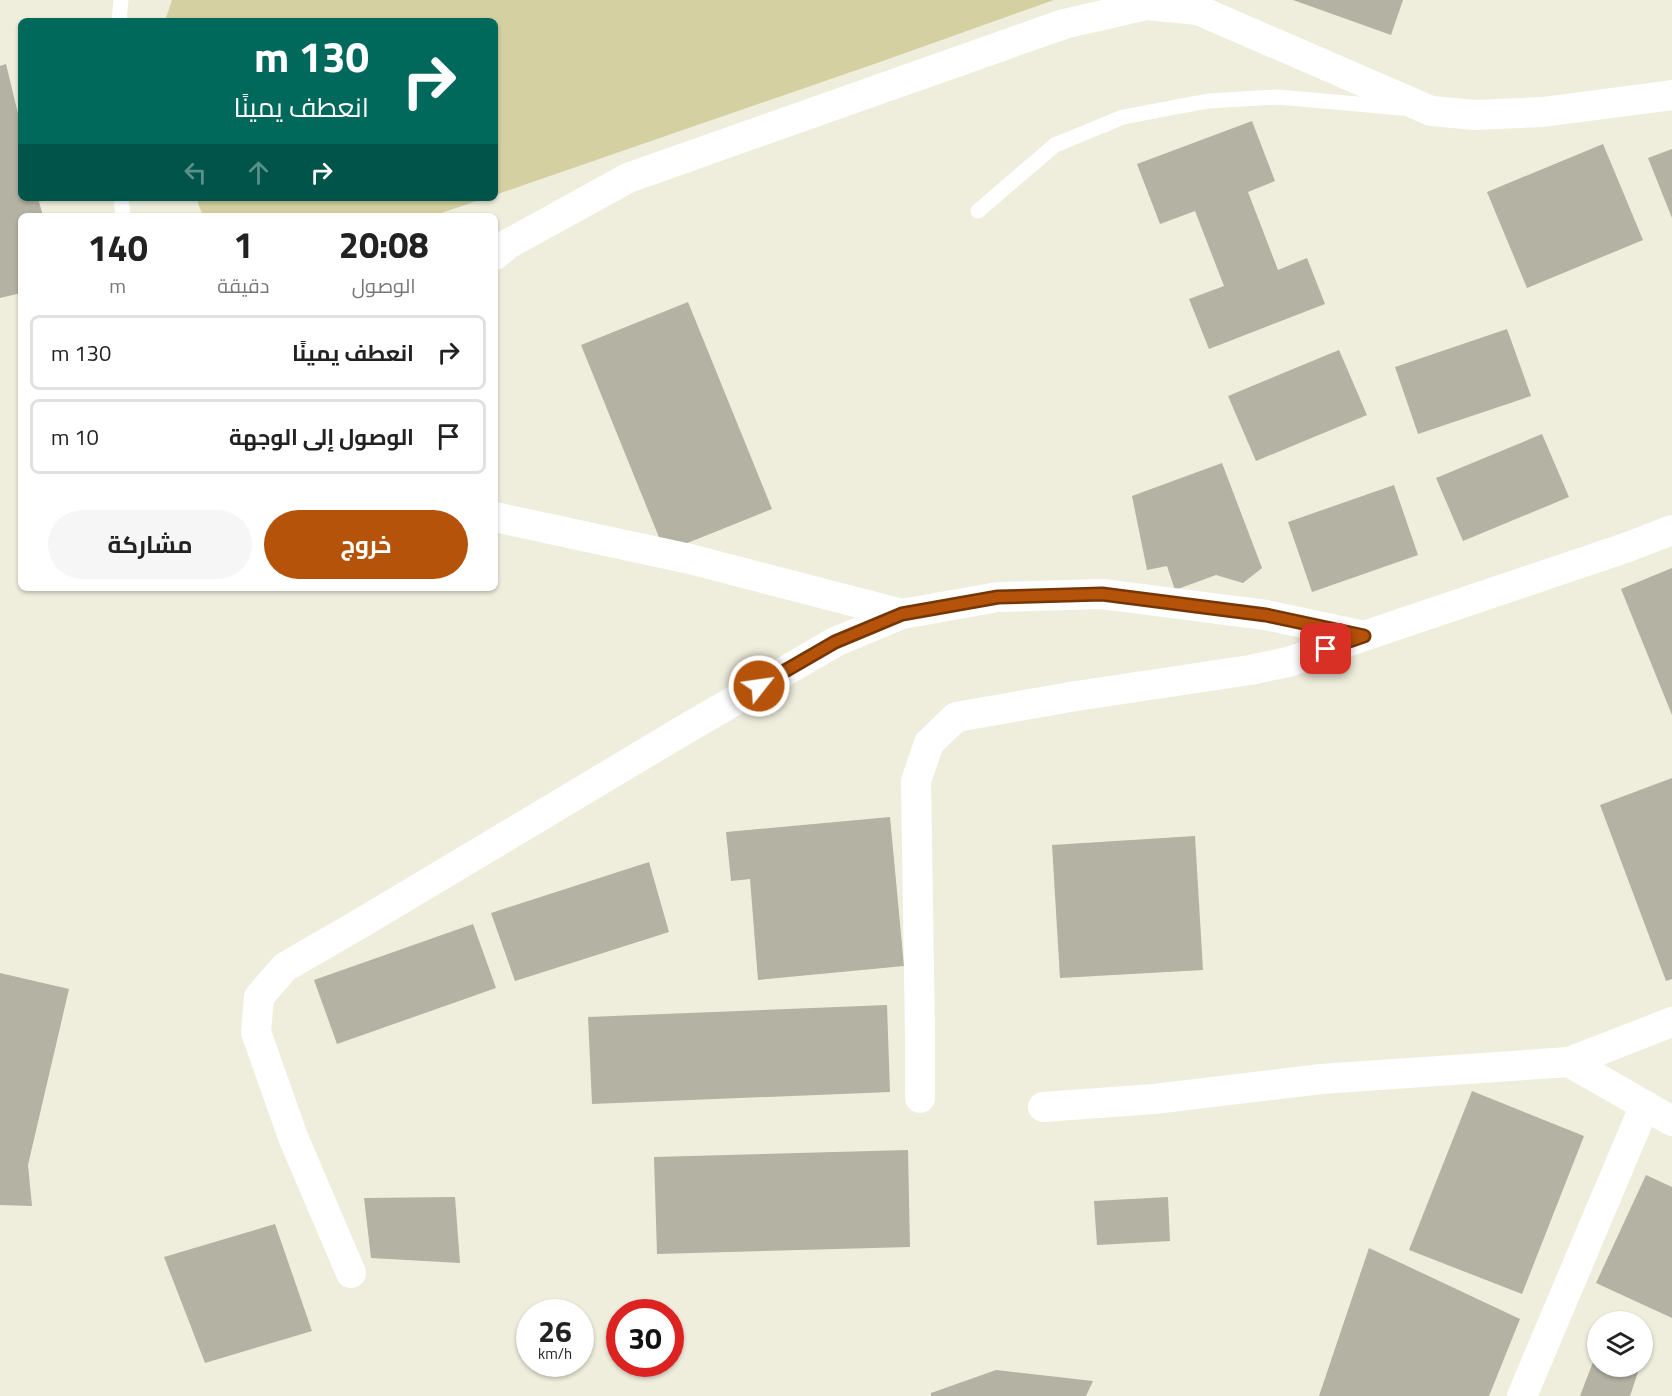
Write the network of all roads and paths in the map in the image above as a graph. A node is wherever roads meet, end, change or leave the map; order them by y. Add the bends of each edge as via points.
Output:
1 (121, 0) edge
2 (119, 18) edge
3 (1672, 95) edge
4 (1431, 111) junction
5 (978, 211) dead end
6 (498, 252) edge
7 (498, 518) edge
8 (1672, 530) edge
9 (902, 614) junction
10 (1364, 636) junction
11 (1672, 1022) edge
12 (1569, 1062) junction
13 (920, 1098) dead end
14 (1645, 1105) junction
15 (1042, 1107) dead end
16 (1672, 1121) edge
17 (351, 1273) dead end
18 (1522, 1396) edge

1 - 2 lane
3 - 4 street via 1543,112 1476,115
4 - 5 lane via 1278,97 1208,101 1123,117 1055,145
4 - 6 street via 1198,10 1147,5 1064,24 628,178
7 - 9 street via 690,559
8 - 10 street
9 - 10 street via 998,597 1102,594 1266,615
9 - 17 street via 835,642 285,967 259,997 256,1032 293,1137
10 - 13 street via 1279,664 956,717 929,743 916,781
11 - 12 street
12 - 14 street
12 - 15 street via 1321,1079 1154,1099
14 - 16 street
14 - 18 street

